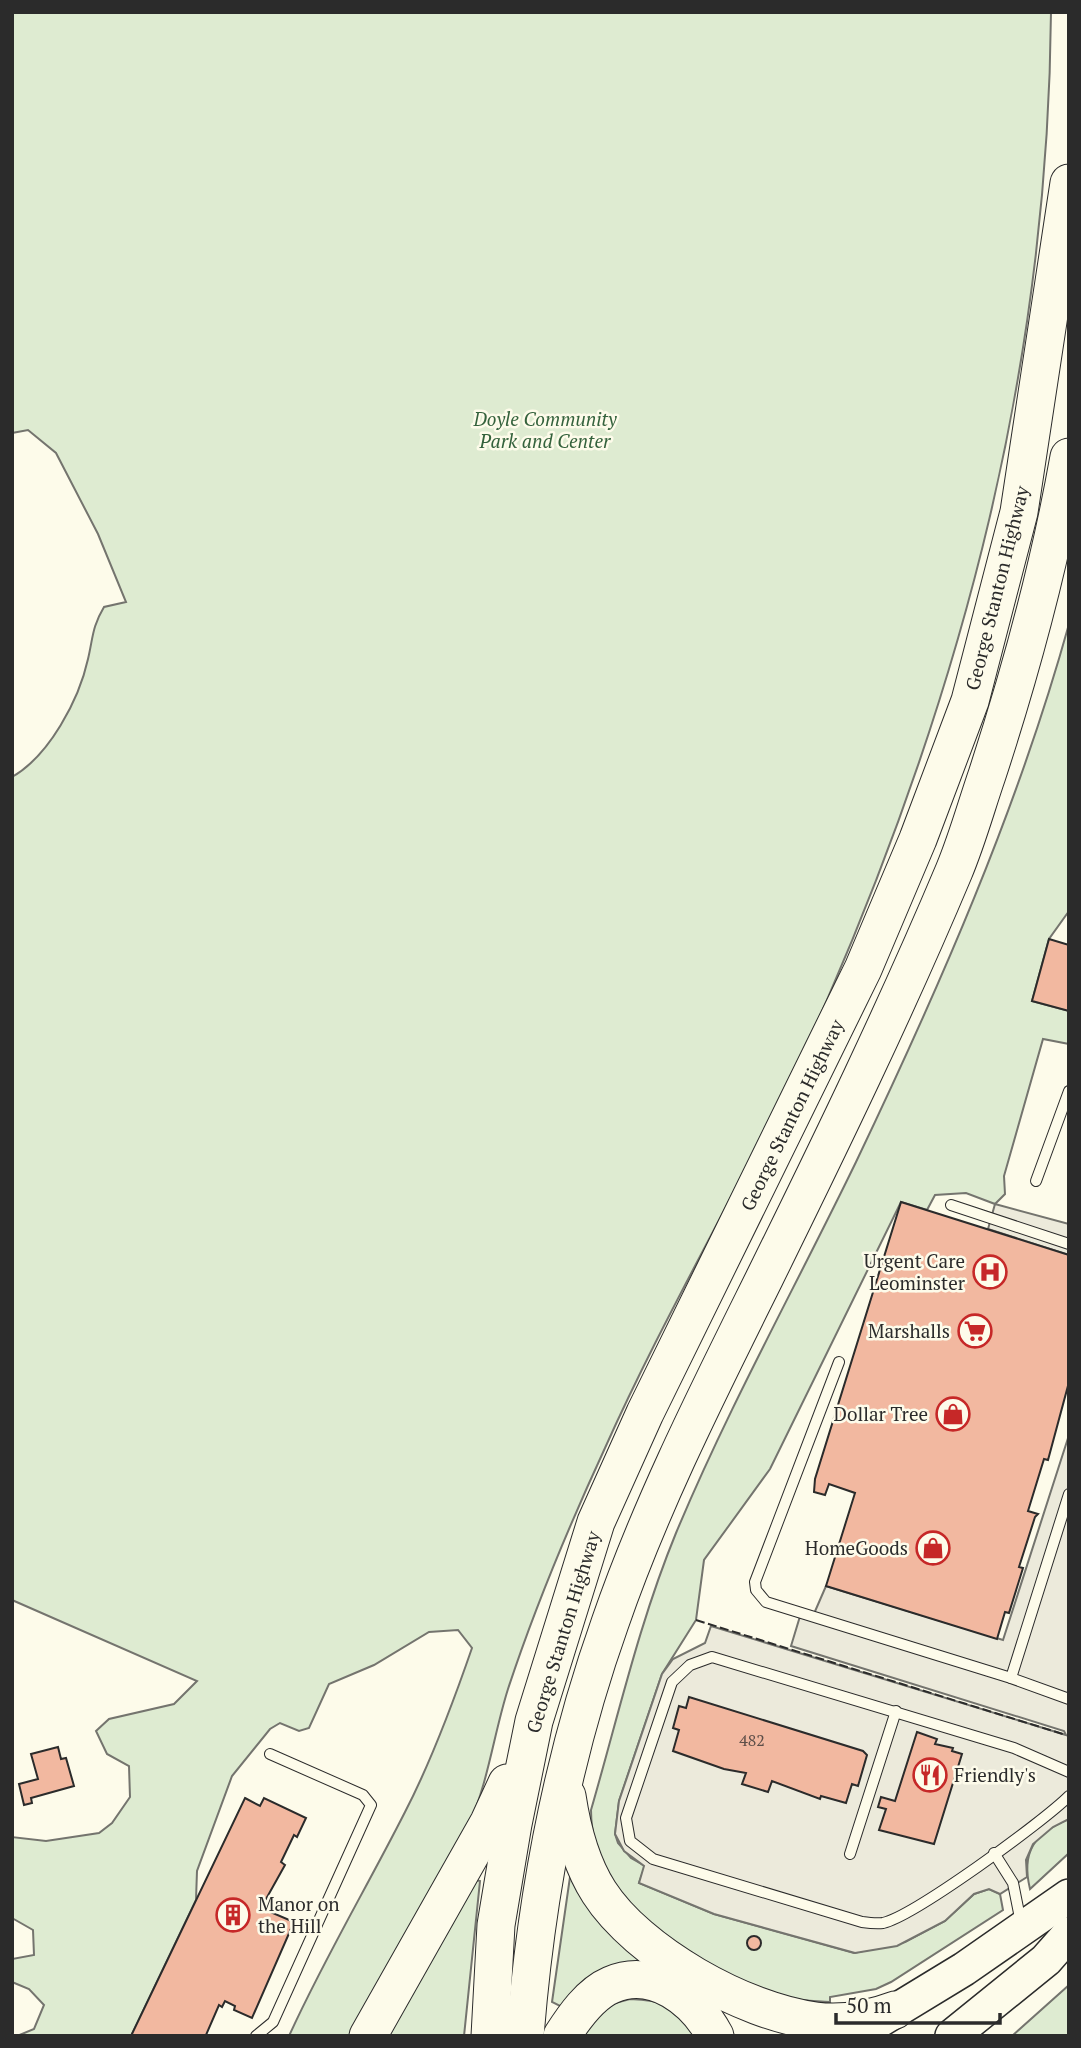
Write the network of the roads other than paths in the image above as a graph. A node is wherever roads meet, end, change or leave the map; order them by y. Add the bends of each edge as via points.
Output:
1 (1069, 183) edge
2 (1069, 457) edge
3 (1069, 1090) edge
4 (1035, 1181) dead end
5 (951, 1205) dead end
6 (1069, 1244) edge
7 (839, 1362) dead end
8 (1069, 1494) edge
9 (1011, 1678) junction
10 (1069, 1699) edge
11 (896, 1711) junction
12 (534, 1721) junction
13 (270, 1754) dead end
14 (1068, 1770) edge
15 (565, 1783) junction
16 (1069, 1796) edge
17 (993, 1853) junction
18 (850, 1854) dead end
19 (1069, 1896) edge
20 (1022, 1929) junction
21 (1069, 1934) edge
22 (735, 1996) junction
23 (895, 2010) junction
24 (256, 2036) edge
25 (368, 2036) edge
26 (490, 2036) edge
27 (525, 2036) edge
28 (562, 2036) edge
29 (715, 2036) edge
30 (766, 2036) edge
31 (854, 2036) edge
32 (952, 2036) edge

1 - 12 highway, George Stanton Highway via 1019,512 970,701 863,969 596,1522
2 - 15 highway via 1009,707 956,866 828,1147 690,1428 610,1623
3 - 4 lane
5 - 6 lane
7 - 9 lane via 755,1582 756,1590 766,1602
8 - 9 lane
9 - 10 lane
11 - 14 lane
11 - 17 lane via 726,1658 712,1657 690,1665 672,1682 665,1701 626,1818 631,1841 653,1860 873,1923 914,1908
11 - 18 lane
12 - 25 highway via 489,1822
12 - 26 highway, George Stanton Highway via 496,1925
13 - 24 lane via 363,1795 371,1805 273,2022
15 - 22 highway via 581,1854 611,1908 645,1942
15 - 27 highway via 530,1969
16 - 17 lane
17 - 20 lane via 1013,1883
19 - 20 highway
20 - 23 highway
21 - 32 highway via 1046,1960
22 - 23 highway via 816,2021 867,2018
22 - 30 highway
23 - 31 highway
28 - 29 highway via 578,2012 604,1988 625,1981 662,1985 692,2002

